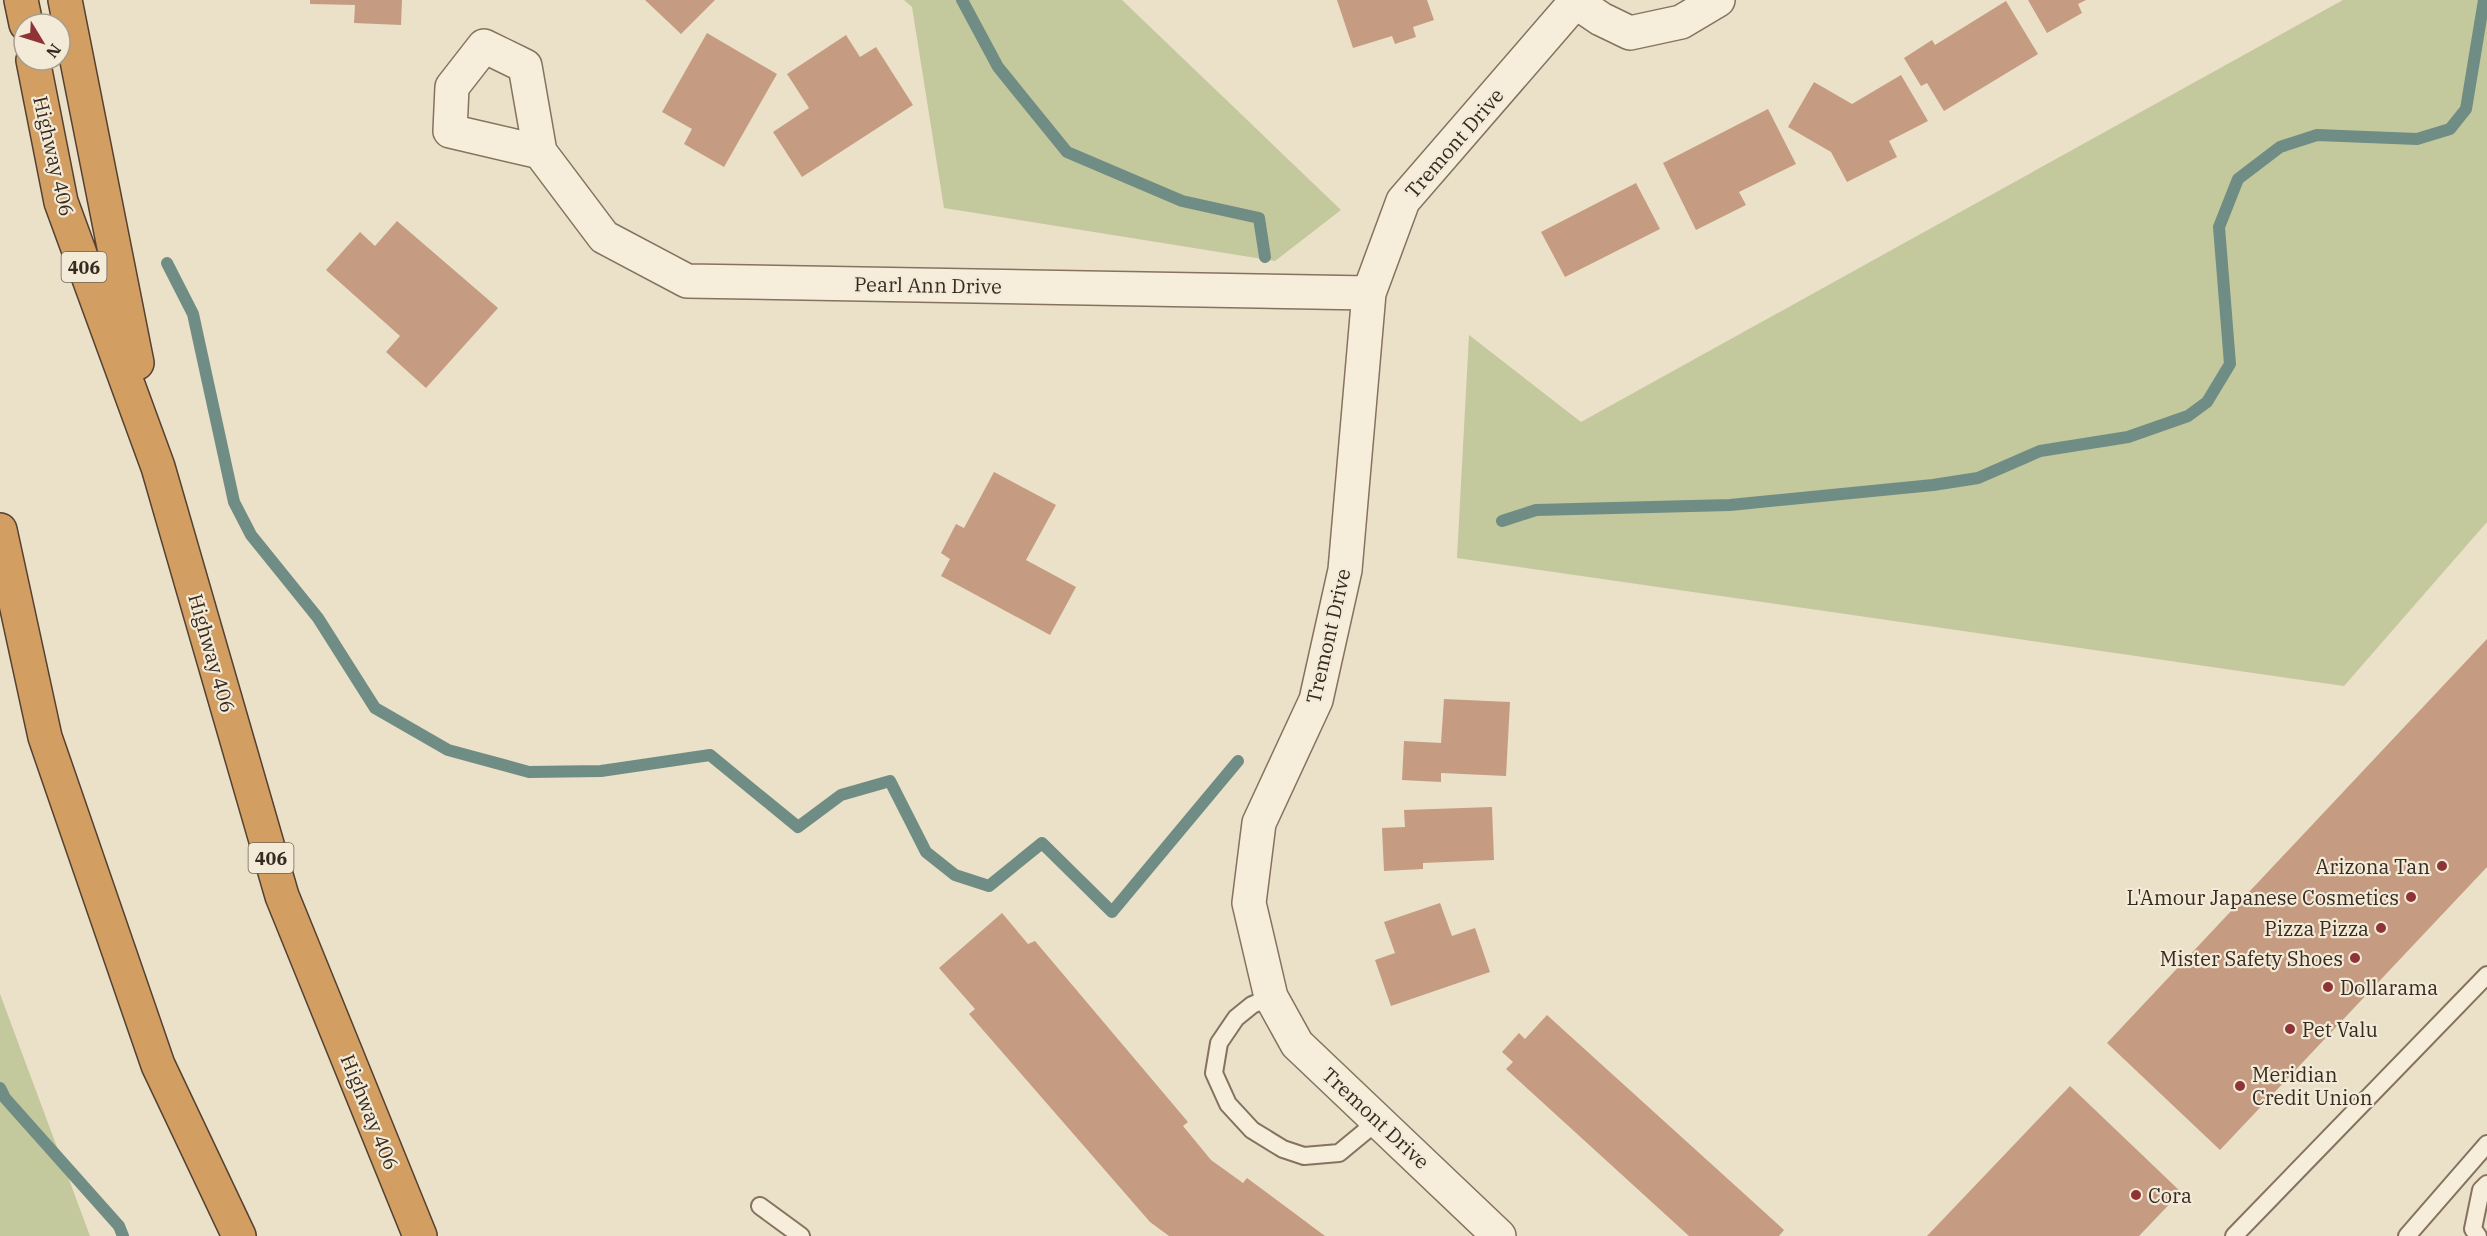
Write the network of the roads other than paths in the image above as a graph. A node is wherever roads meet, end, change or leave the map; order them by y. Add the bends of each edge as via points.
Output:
1 (65, 0) edge
2 (1718, 0) edge
3 (1577, 1) edge
4 (35, 72) edge
5 (540, 152) dead end
6 (1369, 293) junction
7 (158, 467) junction
8 (0, 531) edge
9 (0, 570) edge
10 (45, 737) junction
11 (2487, 975) edge
12 (1271, 997) junction
13 (1379, 1120) junction
14 (2487, 1144) edge
15 (2487, 1184) edge
16 (760, 1206) dead end
17 (239, 1236) edge
18 (420, 1236) edge
19 (801, 1236) edge
20 (1499, 1236) edge
21 (2234, 1236) edge
22 (2407, 1236) edge
23 (2478, 1236) edge

1 - 7 highway
2 - 3 street via 1681,22 1630,33 1601,19
3 - 6 street, Tremont Drive via 1403,201
4 - 7 highway, Highway 406 / 406 via 61,202
5 - 6 street, Pearl Ann Drive via 604,237 687,281
6 - 12 street, Tremont Drive via 1345,570 1316,700 1259,823 1249,903
7 - 18 highway, Highway 406 / 406 via 282,896
8 - 10 highway
9 - 10 highway
10 - 17 highway via 158,1065
11 - 21 lane
12 - 13 street, Tremont Drive via 1297,1044
12 - 13 lane via 1236,1018 1219,1043 1214,1073 1228,1104 1252,1130 1283,1149 1304,1155 1339,1153
13 - 20 street, Tremont Drive
14 - 22 lane
15 - 23 lane via 2481,1190 2473,1228
16 - 19 lane

